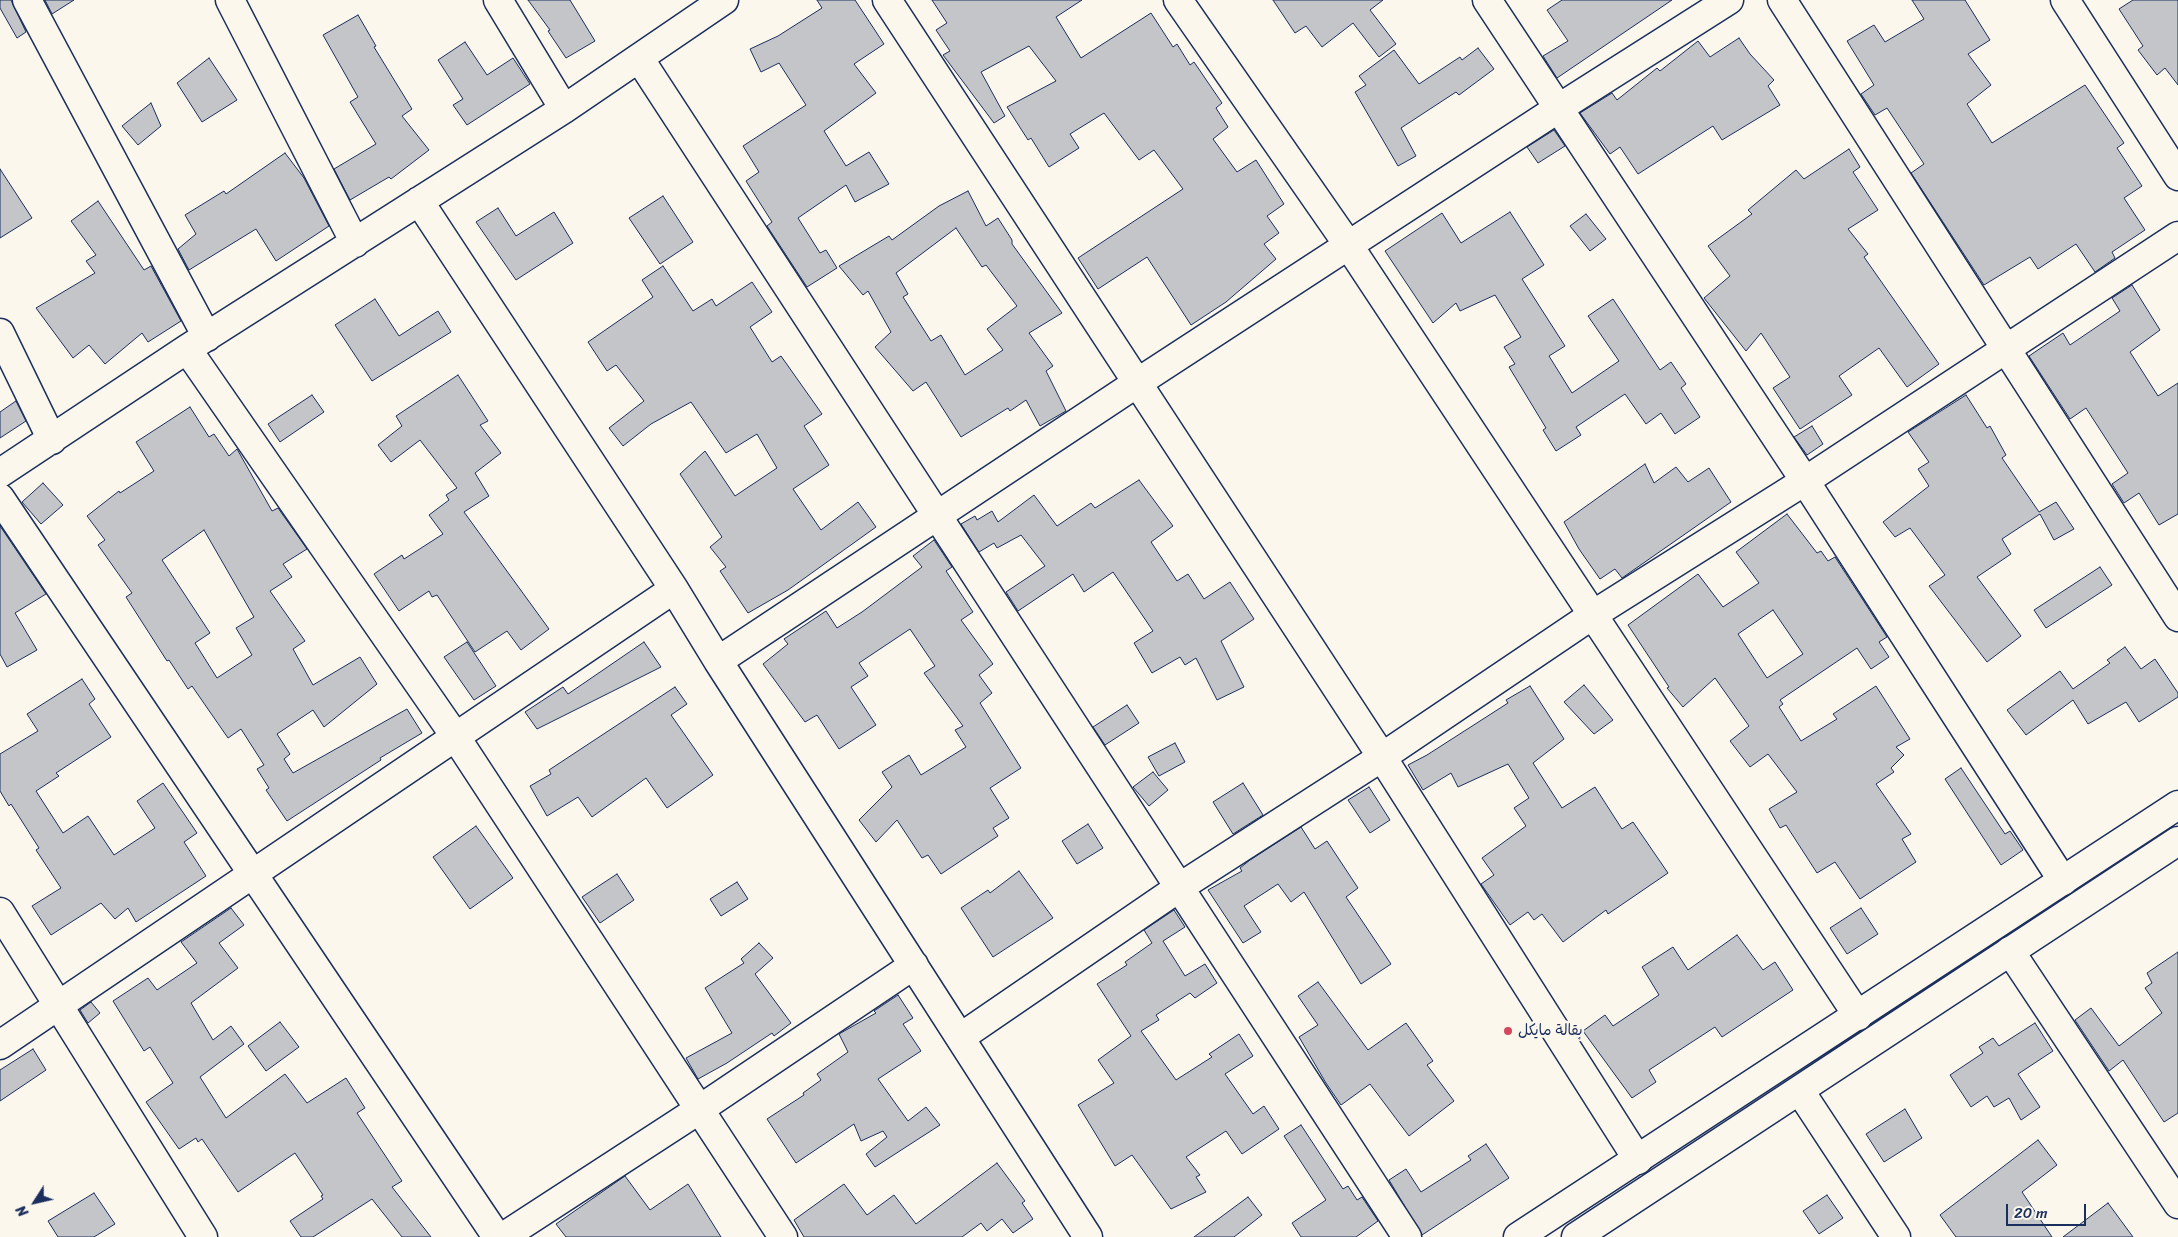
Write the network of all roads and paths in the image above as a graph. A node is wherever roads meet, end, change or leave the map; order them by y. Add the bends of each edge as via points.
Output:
1 (27, 0) edge
2 (230, 0) edge
3 (498, 0) edge
4 (724, 0) edge
5 (886, 0) edge
6 (1178, 0) edge
7 (1487, 0) edge
8 (1729, 0) edge
9 (1782, 0) edge
10 (2064, 0) edge
11 (639, 58) junction
12 (564, 108) junction
13 (1560, 108) junction
14 (2178, 176) edge
15 (419, 202) junction
16 (2178, 236) edge
17 (355, 243) junction
18 (1349, 246) junction
19 (0, 332) edge
20 (197, 343) junction
21 (2006, 350) junction
22 (1138, 383) junction
23 (52, 440) junction
24 (0, 473) edge
25 (1805, 481) junction
26 (0, 498) edge
27 (939, 516) junction
28 (674, 589) junction
29 (1594, 614) junction
30 (2178, 616) edge
31 (718, 661) junction
32 (455, 736) junction
33 (1382, 757) junction
34 (2178, 805) edge
35 (2178, 841) edge
36 (253, 874) junction
37 (2063, 881) junction
38 (1180, 887) junction
39 (0, 912) edge
40 (2010, 951) junction
41 (914, 965) junction
42 (59, 1005) junction
43 (1858, 1016) junction
44 (961, 1037) junction
45 (0, 1045) edge
46 (1800, 1091) junction
47 (700, 1110) junction
48 (1638, 1160) junction
49 (2178, 1204) edge
50 (1587, 1234) edge
51 (203, 1237) edge
52 (497, 1237) edge
53 (503, 1237) edge
54 (783, 1237) edge
55 (1088, 1237) edge
56 (1407, 1237) edge
57 (1518, 1237) edge
58 (1896, 1237) edge

1 - 20 street
2 - 17 street
3 - 12 street
4 - 11 street
5 - 22 street
6 - 18 street
7 - 13 street
8 - 13 street
9 - 21 street
10 - 14 street
11 - 12 street
11 - 27 street
12 - 15 street
13 - 18 street
13 - 25 street
15 - 17 street
15 - 28 street
16 - 21 street
17 - 20 street
18 - 22 street
18 - 29 street
19 - 23 street
20 - 23 street
20 - 32 street
21 - 25 street
21 - 30 street
22 - 27 street
22 - 33 street
23 - 24 street
25 - 29 street
25 - 37 street
26 - 36 street
27 - 31 street
27 - 38 street
28 - 31 street
28 - 32 street
29 - 33 street
29 - 43 street
31 - 41 street
32 - 36 street
32 - 47 street
33 - 38 street
33 - 48 street
34 - 37 street
35 - 40 street
36 - 42 street
36 - 52 street
37 - 43 street
38 - 44 street
38 - 56 street
39 - 42 street
40 - 46 street
40 - 49 street
41 - 44 street
41 - 47 street
42 - 45 street
42 - 51 street
43 - 48 street
44 - 55 street
46 - 50 street
46 - 58 street
47 - 53 street
47 - 54 street
48 - 57 street

